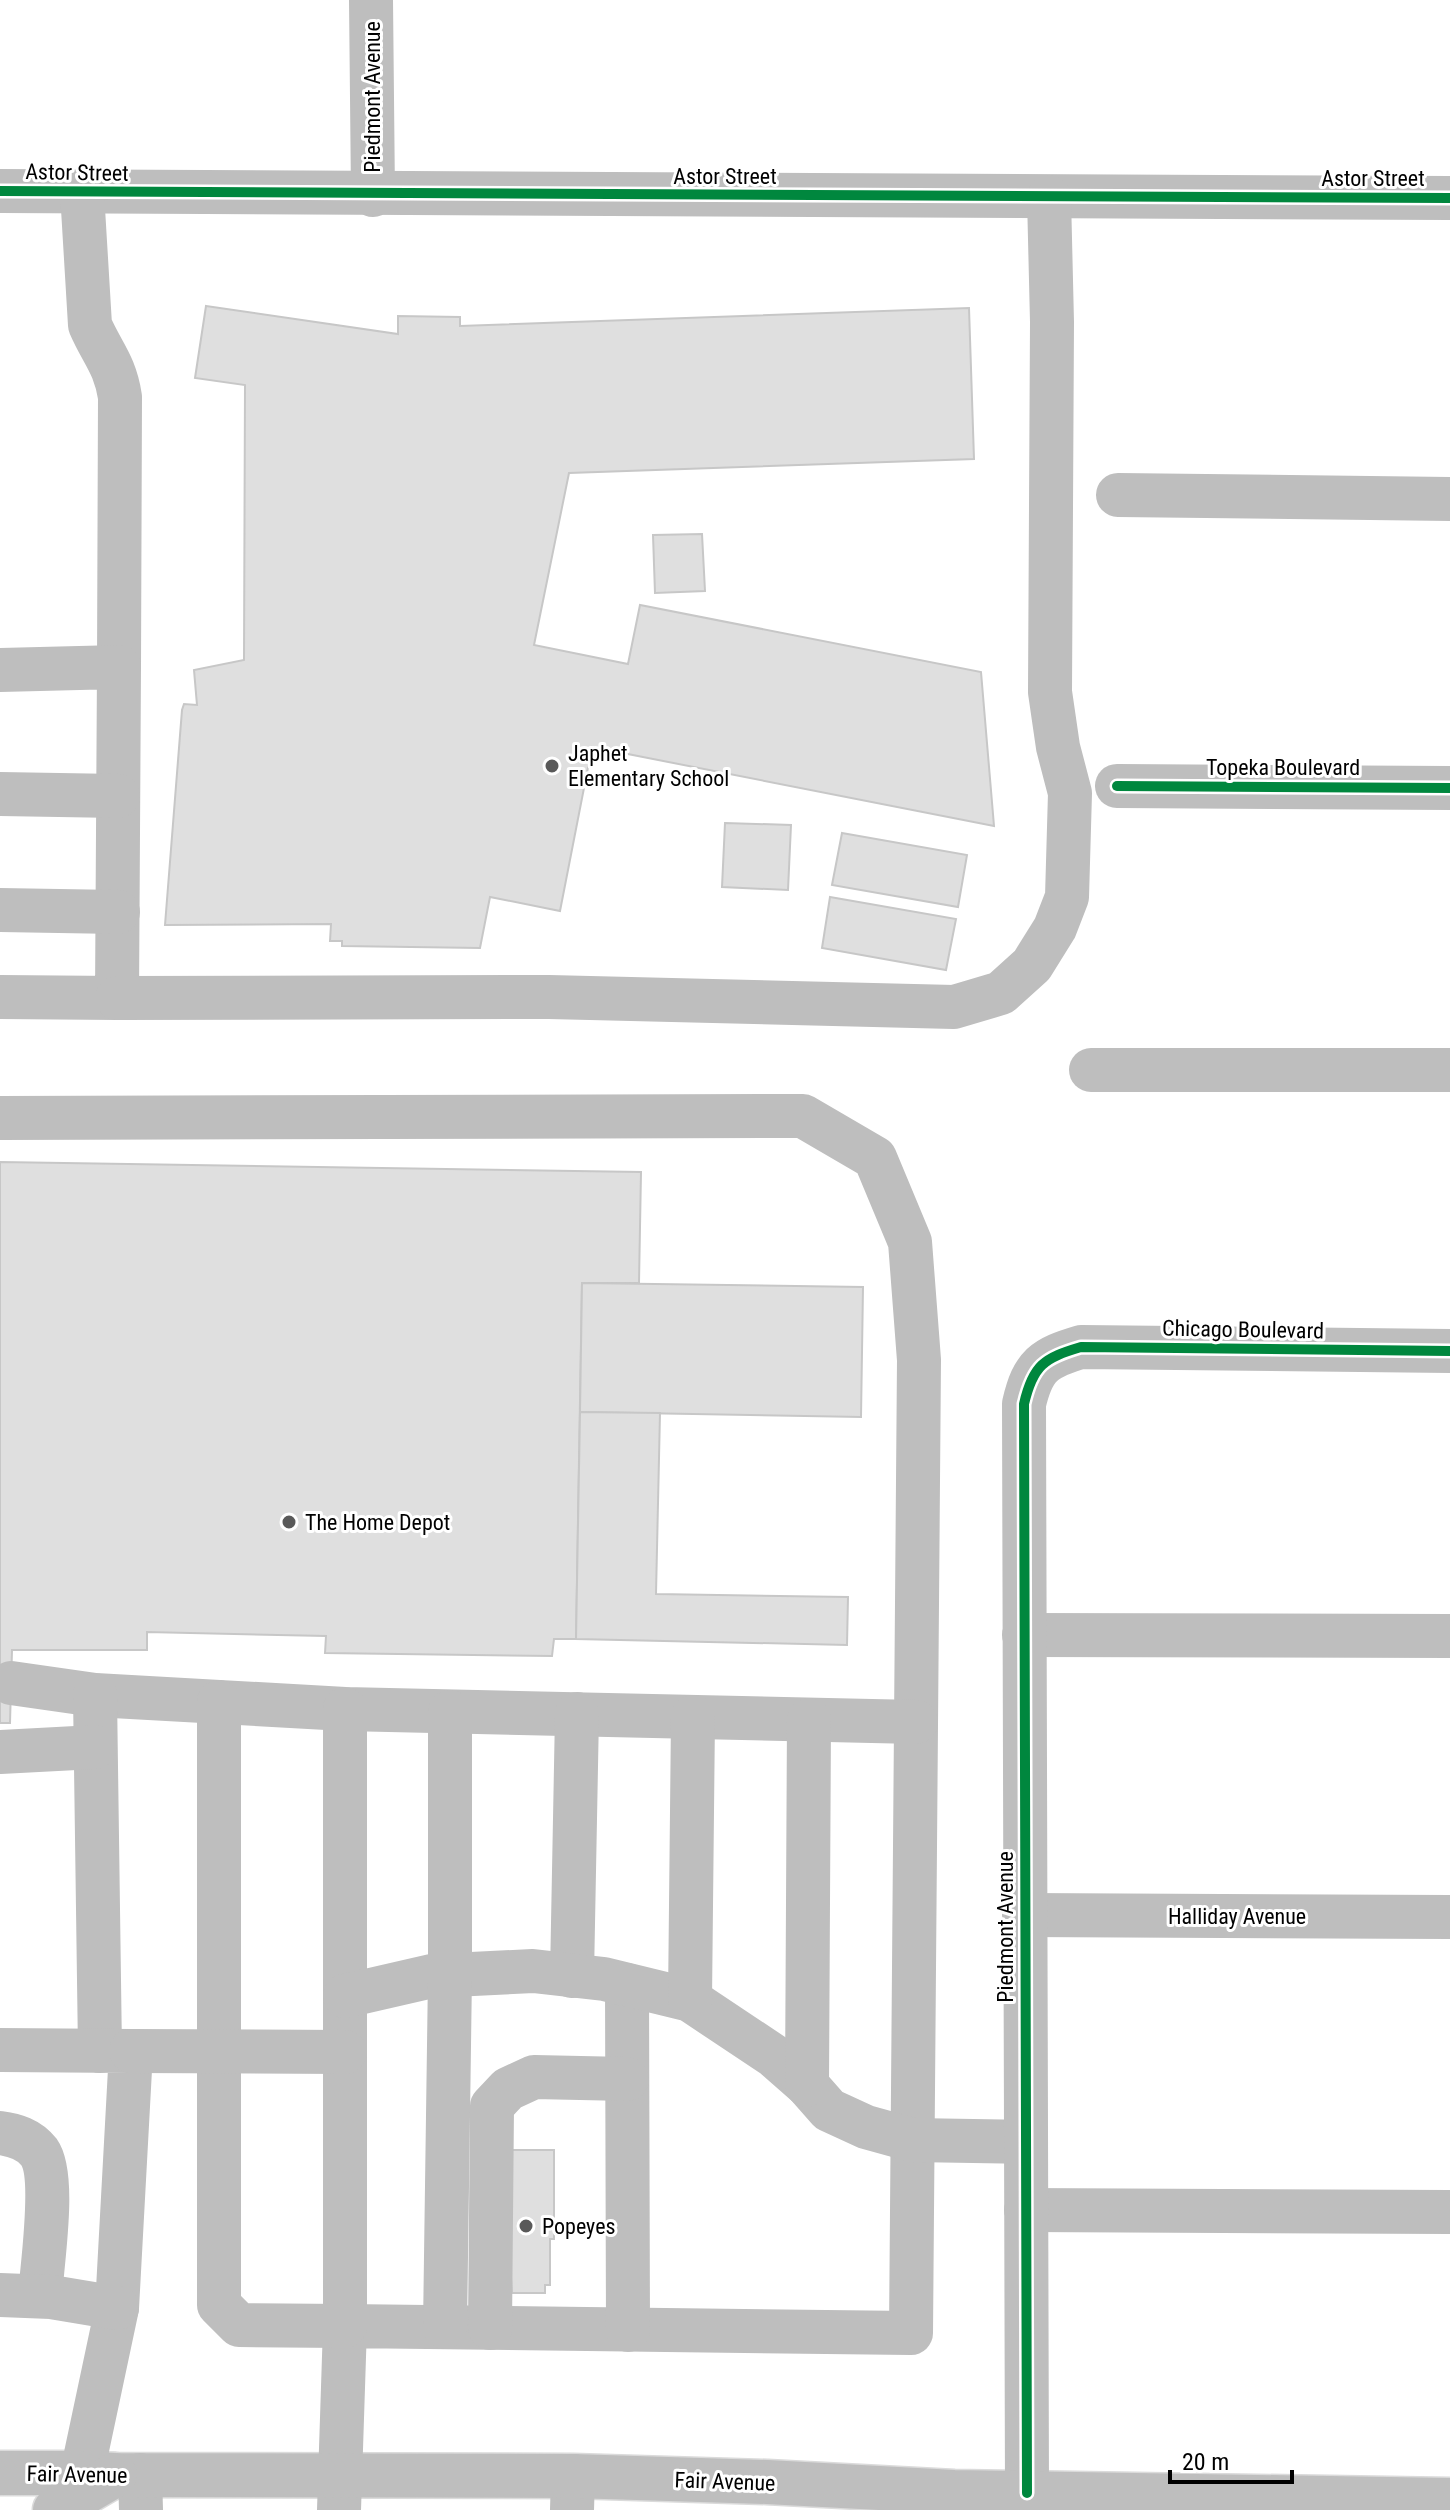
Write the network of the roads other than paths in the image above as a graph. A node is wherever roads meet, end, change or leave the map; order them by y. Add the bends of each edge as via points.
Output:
1 (371, 0) edge
2 (0, 191) edge
3 (82, 192) junction
4 (373, 195) junction
5 (1049, 197) junction
6 (1450, 198) edge
7 (1118, 495) dead end
8 (1450, 499) edge
9 (119, 667) junction
10 (0, 670) edge
11 (1117, 786) dead end
12 (1450, 788) edge
13 (0, 794) edge
14 (118, 796) junction
15 (0, 910) edge
16 (118, 912) junction
17 (0, 997) edge
18 (117, 998) junction
19 (1091, 1070) dead end
20 (1450, 1070) edge
21 (0, 1118) edge
22 (1450, 1351) edge
23 (1041, 1366) joint
24 (1024, 1635) junction
25 (1450, 1636) edge
26 (11, 1683) dead end
27 (95, 1695) junction
28 (219, 1702) junction
29 (345, 1709) junction
30 (450, 1712) junction
31 (577, 1714) junction
32 (693, 1717) junction
33 (809, 1720) junction
34 (916, 1722) junction
35 (95, 1747) junction
36 (0, 1752) edge
37 (1024, 1915) junction
38 (1450, 1917) edge
39 (450, 1975) junction
40 (572, 1976) junction
41 (627, 1985) junction
42 (345, 1996) junction
43 (690, 2000) junction
44 (0, 2050) edge
45 (115, 2051) junction
46 (219, 2051) junction
47 (345, 2052) junction
48 (627, 2079) junction
49 (807, 2085) junction
50 (0, 2133) edge
51 (913, 2140) junction
52 (1026, 2142) junction
53 (1026, 2210) junction
54 (1450, 2212) edge
55 (20, 2295) edge
56 (117, 2308) junction
57 (345, 2326) junction
58 (445, 2327) junction
59 (490, 2328) junction
60 (628, 2330) junction
61 (0, 2473) edge
62 (120, 2483) edge
63 (339, 2493) edge
64 (573, 2493) edge
65 (1027, 2493) junction
66 (1450, 2500) edge
67 (55, 2510) edge

1 - 4 main road, Piedmont Avenue
2 - 3 main road, Astor Street
3 - 4 main road, Astor Street
3 - 9 main road via 90,325 117,375 120,397
4 - 5 main road, Astor Street
5 - 6 main road, Astor Street
5 - 18 main road via 1050,692 1070,793 1067,897 1032,965 1001,993 954,1007 549,997
7 - 8 main road
9 - 10 main road
9 - 14 main road
11 - 12 main road, Topeka Boulevard
13 - 14 main road
14 - 16 main road
15 - 16 main road
16 - 18 main road
17 - 18 main road
19 - 20 main road
21 - 34 main road via 803,1116 875,1158 910,1242 919,1360
22 - 23 main road, Chicago Boulevard via 1081,1347
23 - 24 main road, Piedmont Avenue via 1030,1379 1024,1404
24 - 25 main road
24 - 37 main road, Piedmont Avenue
26 - 27 main road
27 - 28 main road
27 - 35 main road
28 - 29 main road
28 - 46 main road
29 - 30 main road
29 - 42 main road
30 - 31 main road
30 - 39 main road
31 - 32 main road
31 - 40 main road
32 - 33 main road
32 - 43 main road
33 - 34 main road
33 - 49 main road
34 - 51 main road
35 - 36 main road
35 - 45 main road
37 - 38 main road, Halliday Avenue
37 - 52 main road, Piedmont Avenue
39 - 40 main road via 533,1971
39 - 42 main road
39 - 58 main road
40 - 41 main road
41 - 43 main road
41 - 48 main road
42 - 47 main road
43 - 49 main road via 774,2056
44 - 45 main road
45 - 46 main road
45 - 56 main road
46 - 47 main road
46 - 57 main road via 219,2305 239,2325
47 - 57 main road
48 - 59 main road via 534,2077 508,2089 492,2106
48 - 60 main road
49 - 51 main road via 829,2110
50 - 55 main road via 22,2137 40,2153 48,2178
51 - 52 main road
51 - 60 main road via 911,2333
52 - 53 main road, Piedmont Avenue
53 - 54 main road
53 - 65 main road, Piedmont Avenue
55 - 56 main road
56 - 62 main road
57 - 58 main road
57 - 63 main road
58 - 59 main road
59 - 60 main road
61 - 62 main road, Fair Avenue
62 - 63 main road, Fair Avenue
62 - 67 main road
63 - 64 main road, Fair Avenue
64 - 65 main road, Fair Avenue via 767,2482
65 - 66 main road, Fair Avenue

